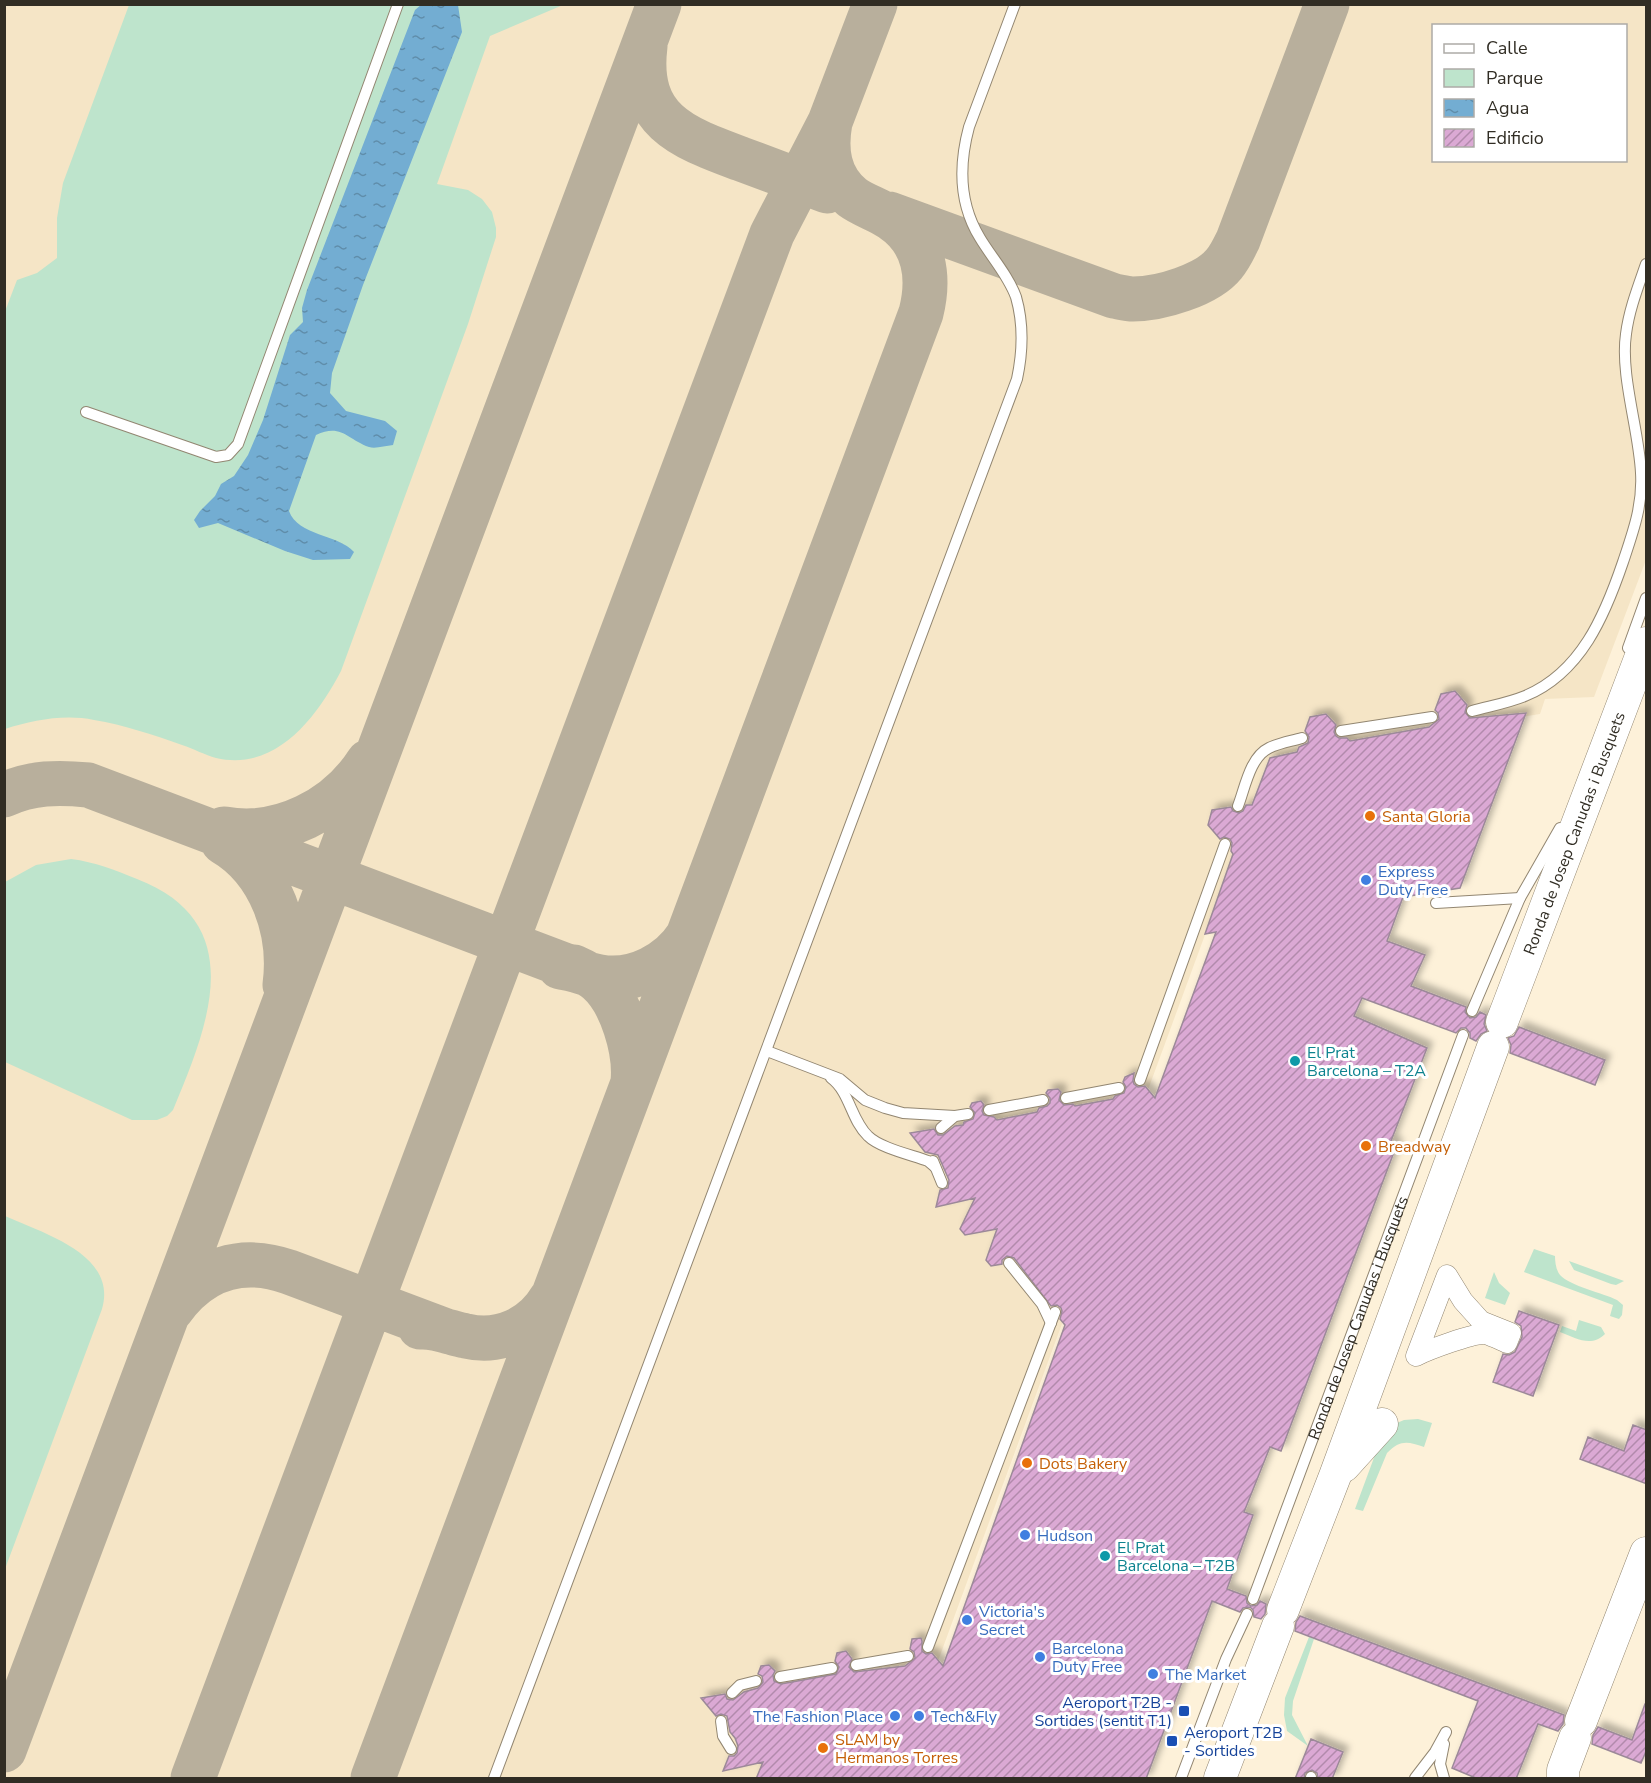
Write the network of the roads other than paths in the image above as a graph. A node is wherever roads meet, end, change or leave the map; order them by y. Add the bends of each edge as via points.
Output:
1 (398, 4) edge
2 (1015, 4) edge
3 (1647, 264) edge
4 (86, 412) dead end
5 (1647, 598) edge
6 (1636, 649) edge
7 (1472, 711) dead end
8 (1432, 717) dead end
9 (1341, 730) dead end
10 (1302, 738) dead end
11 (1238, 806) dead end
12 (1567, 814) dead end
13 (1225, 844) dead end
14 (1520, 898) junction
15 (1436, 903) dead end
16 (1472, 1011) dead end
17 (1463, 1035) dead end
18 (767, 1051) junction
19 (826, 1074) junction
20 (1141, 1077) dead end
21 (1119, 1088) dead end
22 (1066, 1098) dead end
23 (1043, 1100) dead end
24 (989, 1110) dead end
25 (968, 1113) dead end
26 (955, 1116) junction
27 (941, 1128) dead end
28 (942, 1182) dead end
29 (1009, 1263) dead end
30 (1447, 1275) joint
31 (1382, 1424) dead end
32 (1335, 1476) junction
33 (1647, 1553) edge
34 (1253, 1599) dead end
35 (1247, 1614) dead end
36 (926, 1645) dead end
37 (908, 1656) dead end
38 (856, 1665) dead end
39 (832, 1668) dead end
40 (780, 1677) dead end
41 (756, 1681) dead end
42 (732, 1693) dead end
43 (721, 1721) dead end
44 (731, 1749) dead end
45 (494, 1779) edge
46 (1181, 1779) edge
47 (1220, 1779) edge
48 (1416, 1779) edge
49 (1444, 1779) edge
50 (1563, 1779) edge

1 - 4 lane via 238,444 228,455 216,457
2 - 18 lane via 969,127 962,177 970,217 1016,297 1023,337 1017,379
3 - 7 lane via 1625,336 1641,499 1610,601 1575,660 1550,682 1526,695
5 - 6 lane, Ronda de Josep Canudas i Busquets
6 - 32 main road, Ronda de Josep Canudas i Busquets
8 - 9 lane
10 - 11 lane via 1260,754
12 - 14 lane, Ronda de Josep Canudas i Busquets
13 - 20 lane
14 - 15 lane
14 - 16 lane, Ronda de Josep Canudas i Busquets
17 - 34 lane, Ronda de Josep Canudas i Busquets
18 - 19 lane
18 - 45 lane
19 - 26 lane via 848,1084 865,1100 885,1108
19 - 28 lane via 839,1084 869,1138 934,1164
21 - 22 lane
23 - 24 lane
25 - 26 lane
26 - 27 lane
29 - 36 lane via 1053,1317
30 - 30 street via 1416,1356 1473,1335 1507,1342 1511,1333 1481,1321
31 - 32 main road
32 - 47 main road, Ronda de Josep Canudas i Busquets
33 - 50 main road via 1578,1729
35 - 46 lane
37 - 38 lane
39 - 40 lane
41 - 42 lane via 740,1685
43 - 44 lane via 723,1736
48 - 49 lane via 1446,1732 1440,1764

